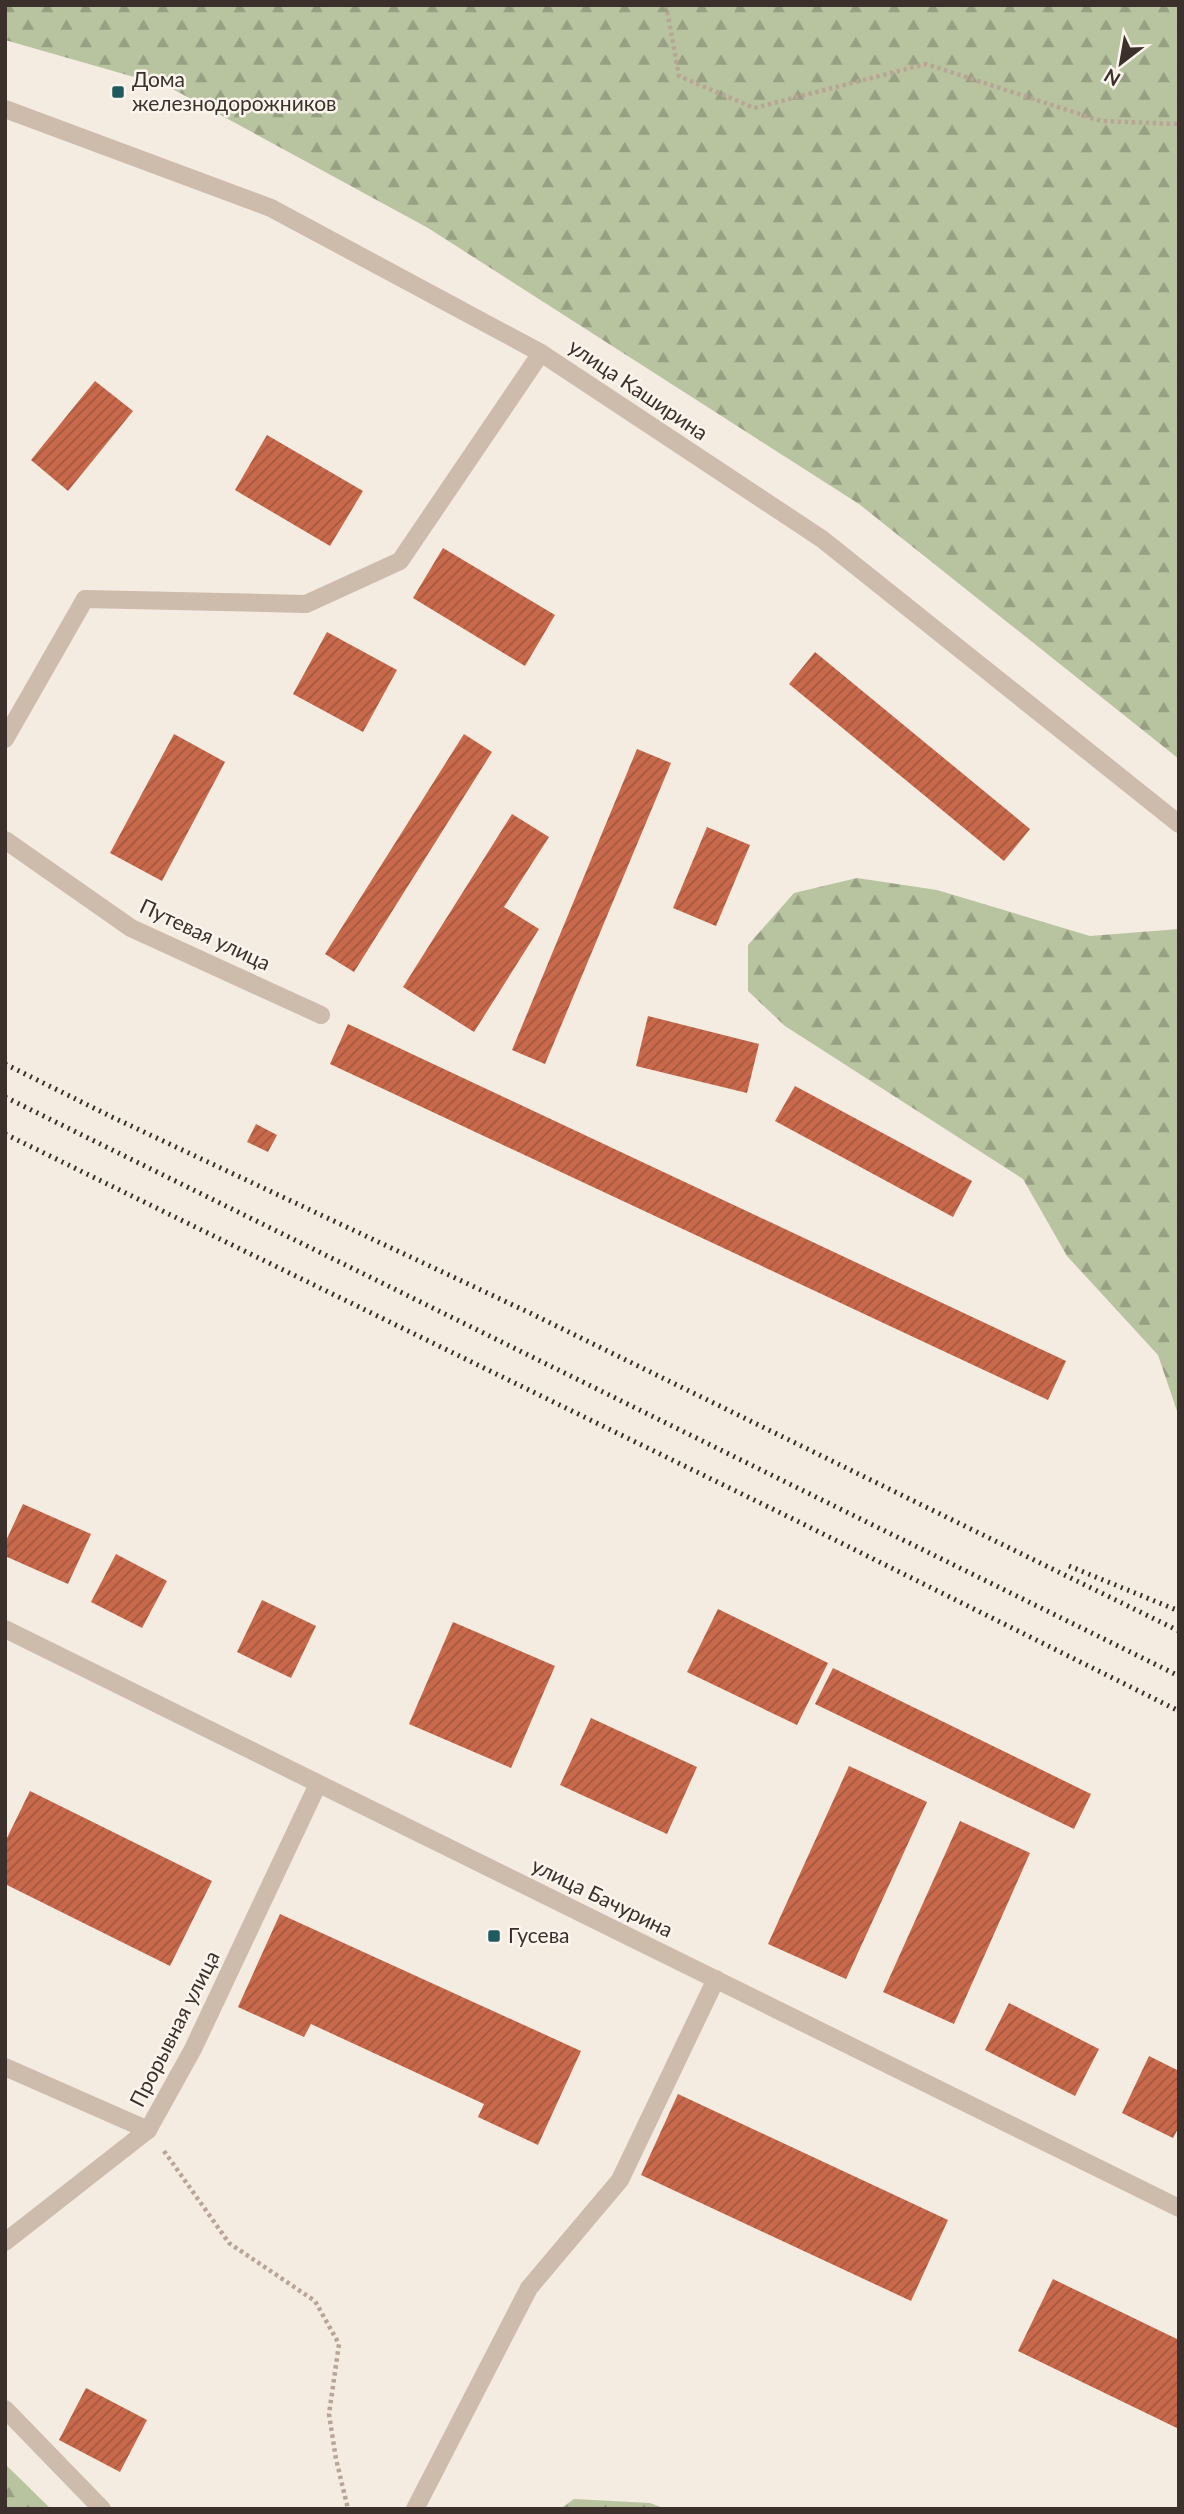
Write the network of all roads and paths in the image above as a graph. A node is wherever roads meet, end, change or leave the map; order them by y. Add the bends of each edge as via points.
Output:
1 (666, 5) edge
2 (5, 110) edge
3 (1179, 124) edge
4 (541, 354) junction
5 (5, 739) edge
6 (1179, 824) edge
7 (5, 840) edge
8 (321, 1014) dead end
9 (5, 1629) edge
10 (318, 1783) junction
11 (716, 1979) junction
12 (5, 2067) edge
13 (148, 2130) junction
14 (1179, 2208) edge
15 (5, 2242) edge
16 (5, 2409) edge
17 (102, 2509) edge
18 (348, 2509) edge
19 (415, 2509) edge

1 - 3 path via 679,76 754,108 926,64 1101,121
2 - 4 street, улица Каширина via 271,208
4 - 5 street via 400,561 306,604 85,599
4 - 6 street, улица Каширина via 822,539
7 - 8 street, Путевая улица via 131,928
9 - 10 street, улица Бачурина
10 - 11 street, улица Бачурина
10 - 13 street, Прорывная улица via 193,2049
11 - 14 street, улица Бачурина
11 - 19 street via 620,2180 529,2288
12 - 13 street
13 - 15 street, Прорывная улица
13 - 18 path via 229,2243 315,2301 339,2344 329,2414
16 - 17 street

